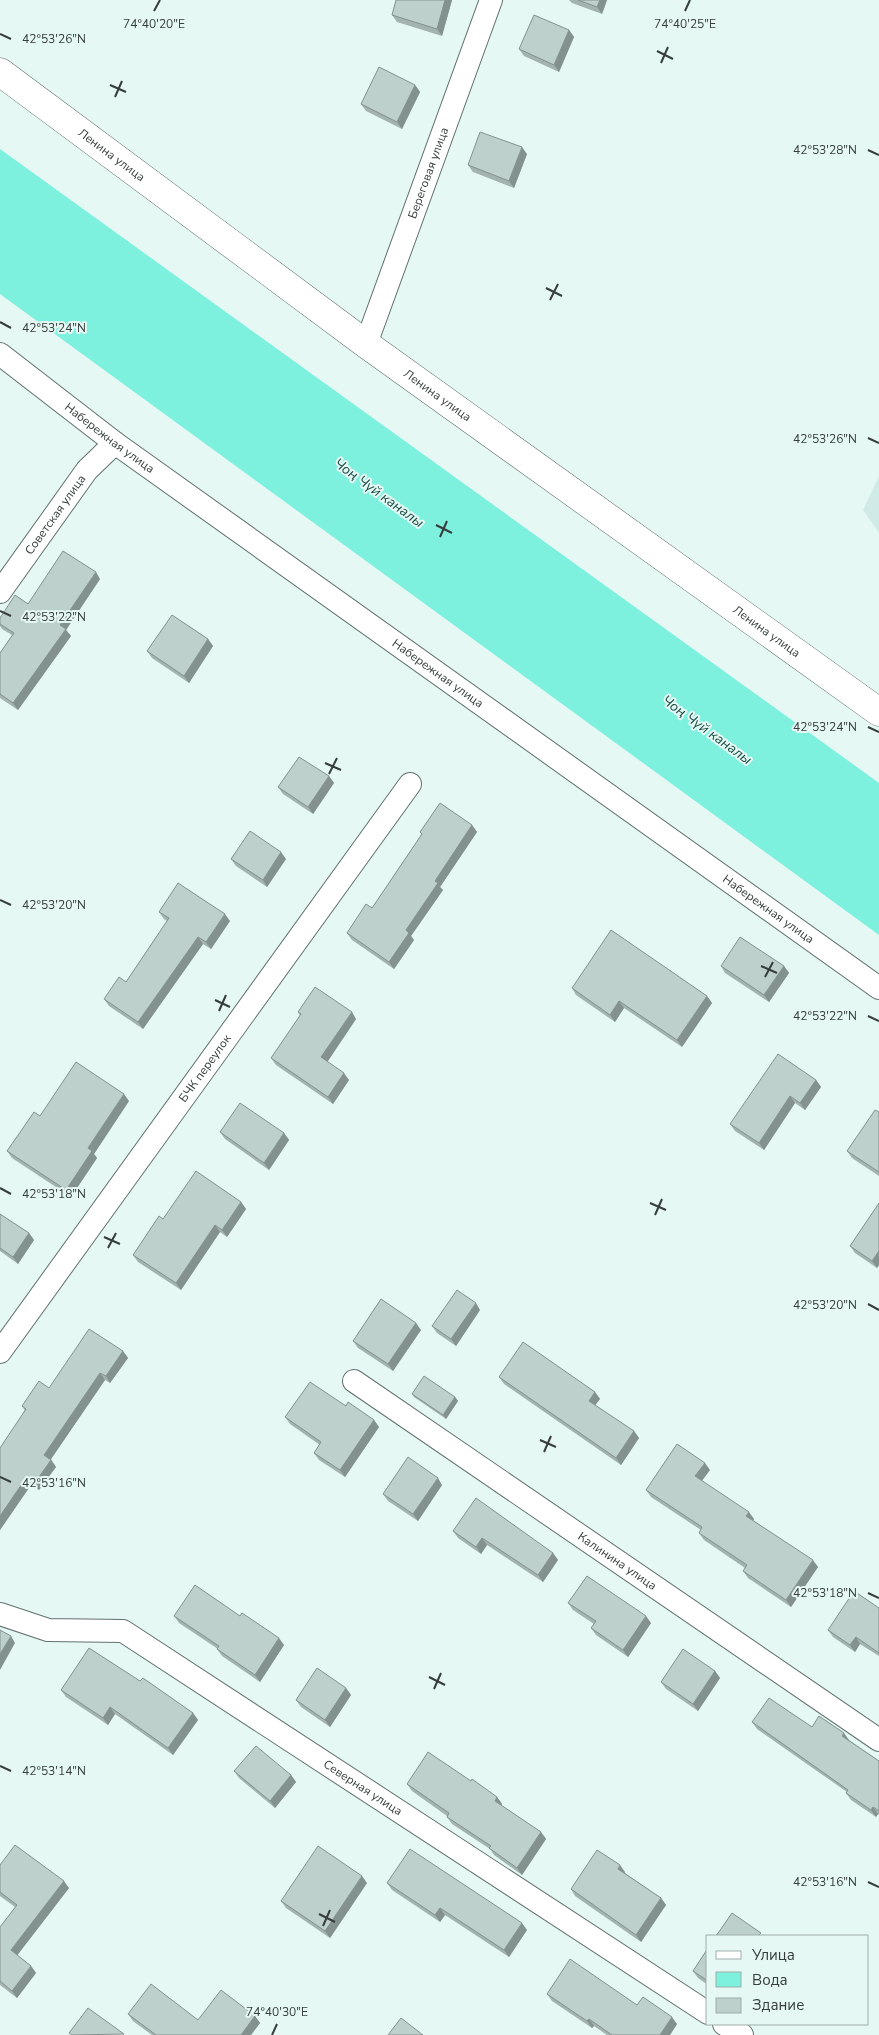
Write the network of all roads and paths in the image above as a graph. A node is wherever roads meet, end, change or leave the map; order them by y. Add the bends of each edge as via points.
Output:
1 (491, 0) edge
2 (0, 72) edge
3 (366, 344) junction
4 (0, 354) edge
5 (115, 443) junction
6 (0, 592) edge
7 (879, 712) edge
8 (410, 784) dead end
9 (879, 988) edge
10 (0, 1352) edge
11 (354, 1381) dead end
12 (0, 1614) edge
13 (879, 1740) edge
14 (706, 2012) edge
15 (726, 2025) edge
16 (742, 2035) edge

1 - 3 street, Береговая улица
2 - 3 street, Ленина улица
3 - 7 street, Ленина улица
4 - 5 street, Набережная улица
5 - 6 street, Советская улица via 86,470
5 - 9 street, Набережная улица
8 - 10 street, БЧК переулок
11 - 13 street, Калинина улица
12 - 14 street, Северная улица via 48,1630 123,1631
15 - 16 street

